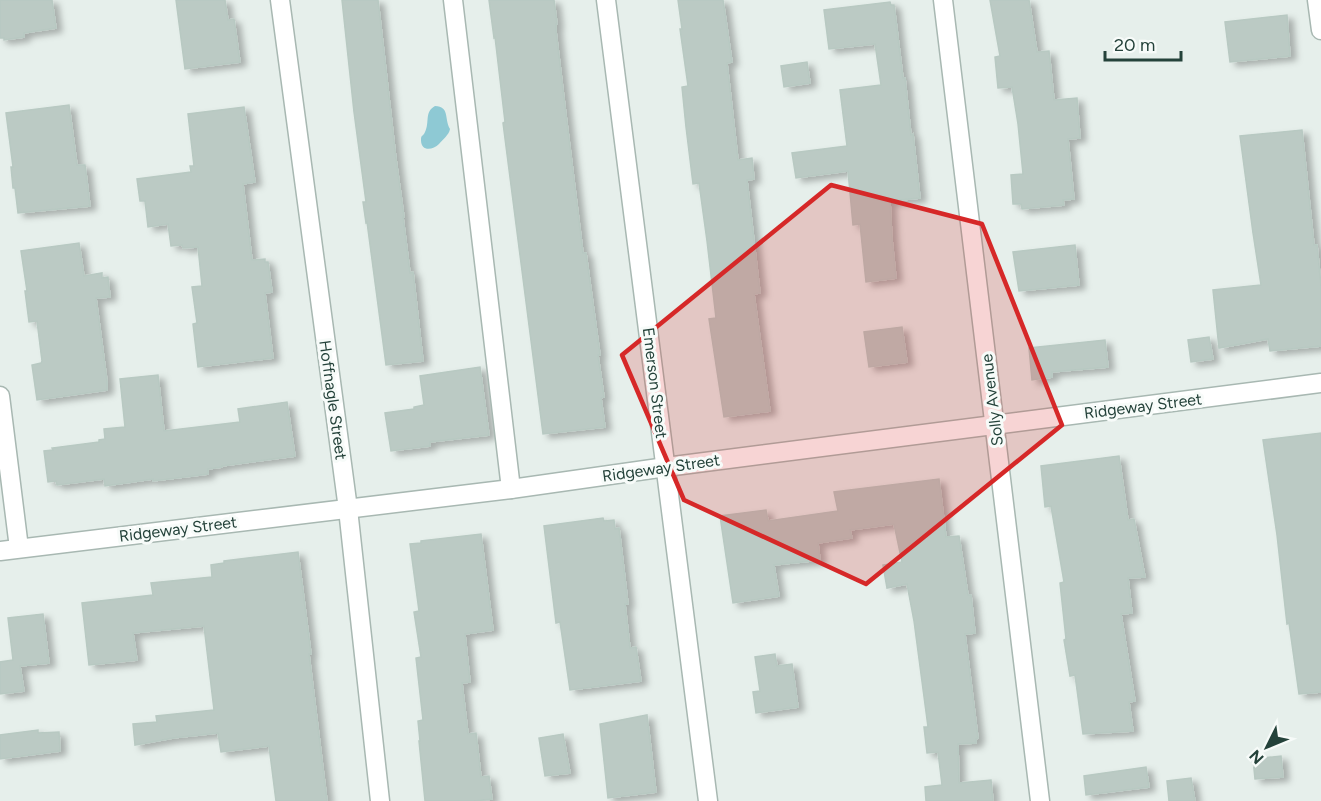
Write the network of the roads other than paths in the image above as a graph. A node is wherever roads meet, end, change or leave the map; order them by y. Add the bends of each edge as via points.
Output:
1 (280, 0) edge
2 (453, 0) edge
3 (606, 0) edge
4 (943, 0) edge
5 (1317, 0) edge
6 (1321, 30) edge
7 (1321, 383) edge
8 (0, 396) edge
9 (995, 424) junction
10 (666, 467) junction
11 (511, 489) junction
12 (348, 509) junction
13 (19, 548) junction
14 (0, 551) edge
15 (380, 801) edge
16 (708, 801) edge
17 (1040, 801) edge

1 - 12 street, Hoffnagle Street
2 - 11 street
3 - 10 street, Emerson Street
4 - 9 street, Solly Avenue
5 - 6 street
7 - 9 street, Ridgeway Street
8 - 13 street
9 - 10 street, Ridgeway Street
9 - 17 street, Solly Avenue
10 - 11 street, Ridgeway Street
10 - 16 street, Emerson Street
11 - 12 street, Ridgeway Street
12 - 13 street, Ridgeway Street
12 - 15 street, Hoffnagle Street
13 - 14 street, Ridgeway Street

